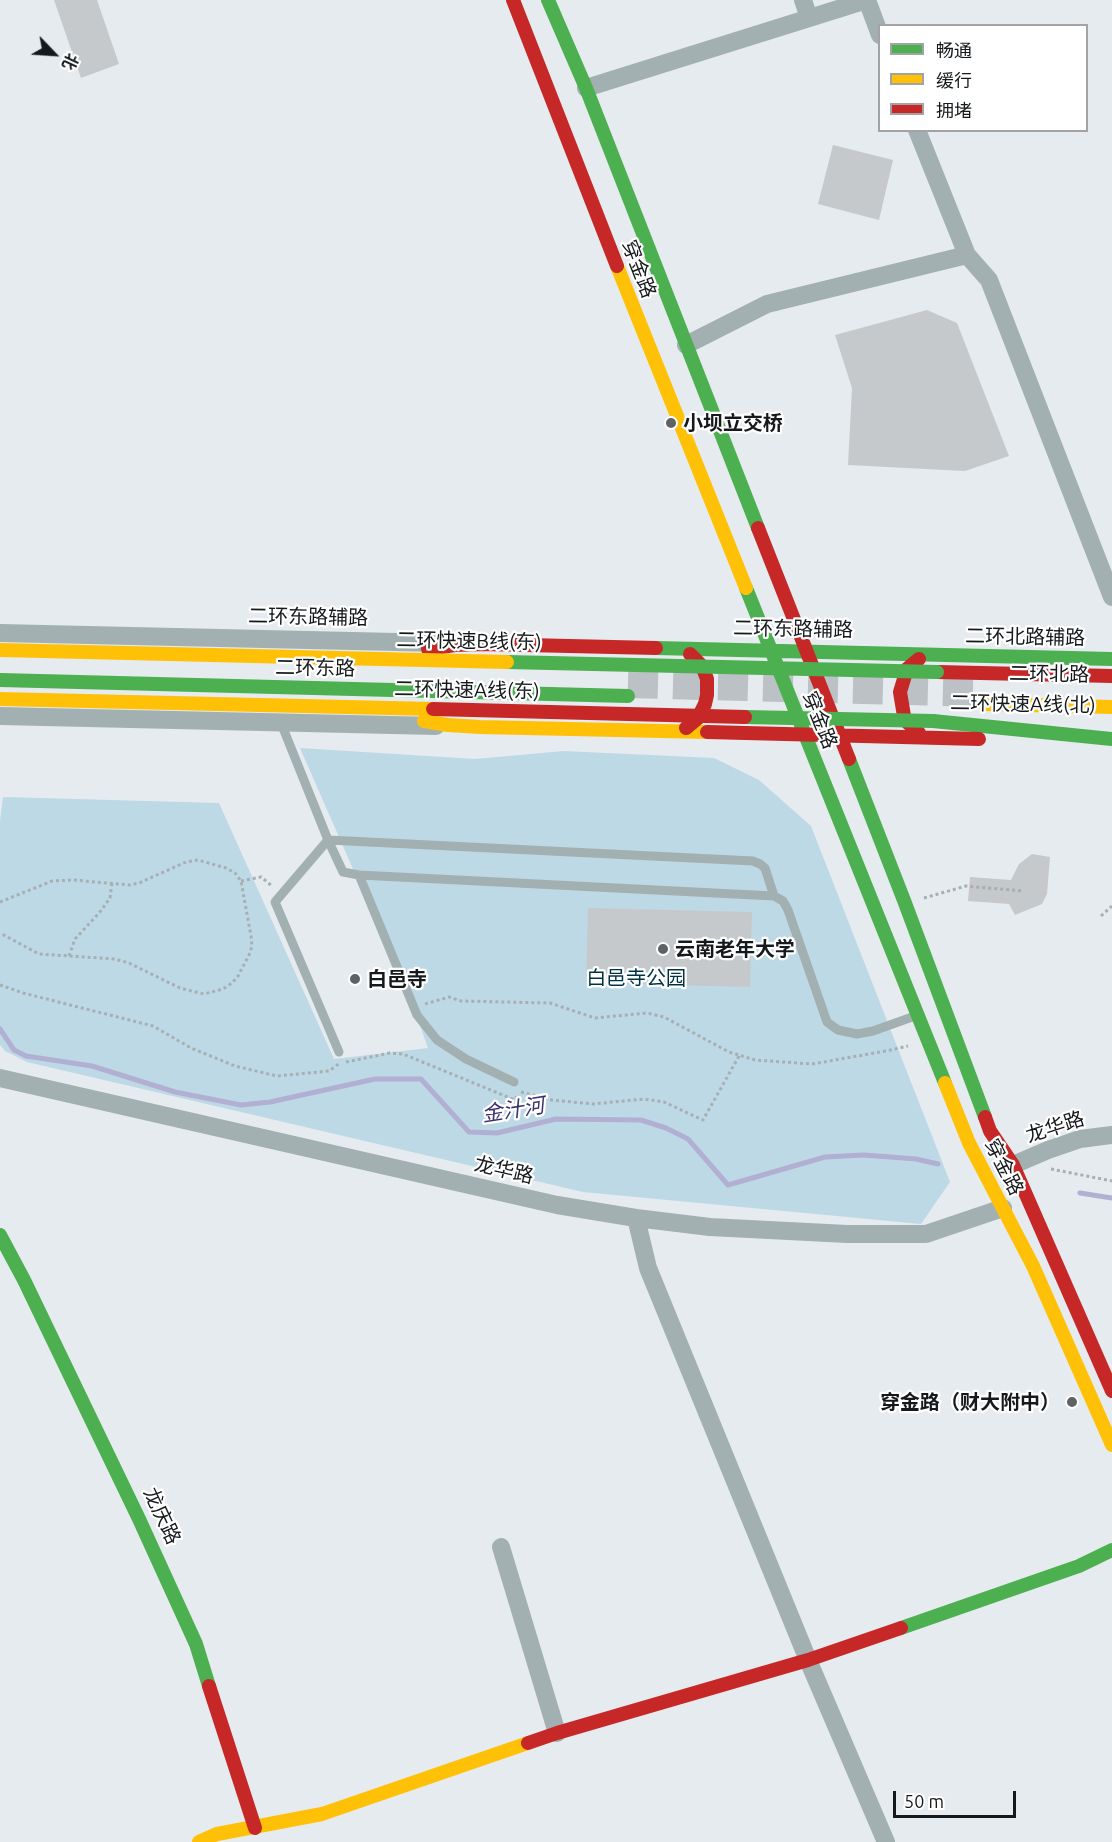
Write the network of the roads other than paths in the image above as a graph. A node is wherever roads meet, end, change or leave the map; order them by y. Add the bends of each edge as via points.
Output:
1 (513, 0) edge
2 (548, 0) edge
3 (803, 0) edge
4 (867, 0) edge
5 (809, 18) junction
6 (878, 32) edge
7 (586, 88) junction
8 (918, 132) edge
9 (967, 255) junction
10 (686, 345) junction
11 (1112, 597) edge
12 (0, 633) edge
13 (483, 644) junction
14 (671, 648) junction
15 (0, 650) edge
16 (771, 651) junction
17 (807, 652) junction
18 (938, 655) junction
19 (1112, 659) edge
20 (0, 668) edge
21 (1112, 676) edge
22 (0, 680) edge
23 (317, 682) junction
24 (628, 689) tunnel mouth
25 (1112, 694) edge
26 (0, 699) edge
27 (1112, 707) edge
28 (0, 716) edge
29 (933, 721) junction
30 (281, 723) junction
31 (1112, 725) edge
32 (480, 727) junction
33 (667, 732) junction
34 (805, 735) junction
35 (840, 736) junction
36 (934, 738) junction
37 (1112, 741) edge
38 (328, 840) junction
39 (359, 875) junction
40 (774, 896) junction
41 (917, 1015) junction
42 (339, 1052) dead end
43 (0, 1078) edge
44 (514, 1082) dead end
45 (1112, 1135) edge
46 (1013, 1165) junction
47 (1003, 1208) junction
48 (636, 1218) junction
49 (0, 1235) edge
50 (1112, 1391) edge
51 (1112, 1445) edge
52 (501, 1547) dead end
53 (1112, 1550) edge
54 (808, 1659) junction
55 (557, 1733) junction
56 (257, 1835) edge
57 (199, 1842) edge
58 (886, 1842) edge

1 - 16 main road, 穿金路
2 - 7 main road, 穿金路
3 - 5 street
4 - 5 street
4 - 6 street
5 - 7 street
7 - 10 main road, 穿金路
8 - 9 street
9 - 10 street via 767,304
9 - 11 street via 989,280
10 - 17 main road, 穿金路
12 - 13 street, 二环东路辅路
13 - 14 main road, 二环东路辅路
13 - 23 main road via 429,649
14 - 16 main road, 二环东路辅路
14 - 33 main road via 689,653 700,664 707,679 707,695 692,724
15 - 21 main road, 二环快速B线(东), bridge
16 - 17 main road, 二环东路辅路
16 - 34 main road, 穿金路
17 - 18 main road, 二环东路辅路
17 - 35 main road, 穿金路
18 - 19 main road, 二环北路辅路
18 - 36 main road via 913,663 900,692 908,723 919,734
20 - 23 main road, 二环东路
22 - 23 main road, 二环东路
23 - 24 main road, 二环东路
23 - 32 main road via 421,720
25 - 27 main road, 二环北路 via 986,698
26 - 29 main road, 二环快速A线(东), bridge
28 - 30 street
29 - 31 main road, 二环快速A线(北)
29 - 37 main road
30 - 32 street
30 - 38 lane
32 - 33 main road
33 - 34 main road
34 - 35 main road
34 - 41 main road, 穿金路
35 - 36 main road
35 - 46 main road, 穿金路 via 990,1131
36 - 37 main road
38 - 39 lane via 343,872
38 - 40 lane via 753,861 765,868
38 - 42 lane via 276,902
39 - 40 lane
39 - 44 lane via 417,1015 437,1040
40 - 41 lane via 788,910 827,1022 838,1030 857,1034
41 - 47 main road, 穿金路 via 969,1143
43 - 48 street, 龙华路 via 557,1205
45 - 46 street, 龙华路 via 1080,1139
46 - 50 main road, 穿金路
47 - 48 street, 龙华路 via 926,1234 710,1227
47 - 51 main road, 穿金路 via 1033,1266
48 - 54 street via 648,1268
49 - 56 main road, 龙庆路 via 140,1519 196,1644
52 - 55 street
53 - 54 main road via 1079,1566
54 - 55 main road
54 - 58 street
55 - 56 main road
56 - 57 main road via 217,1834

